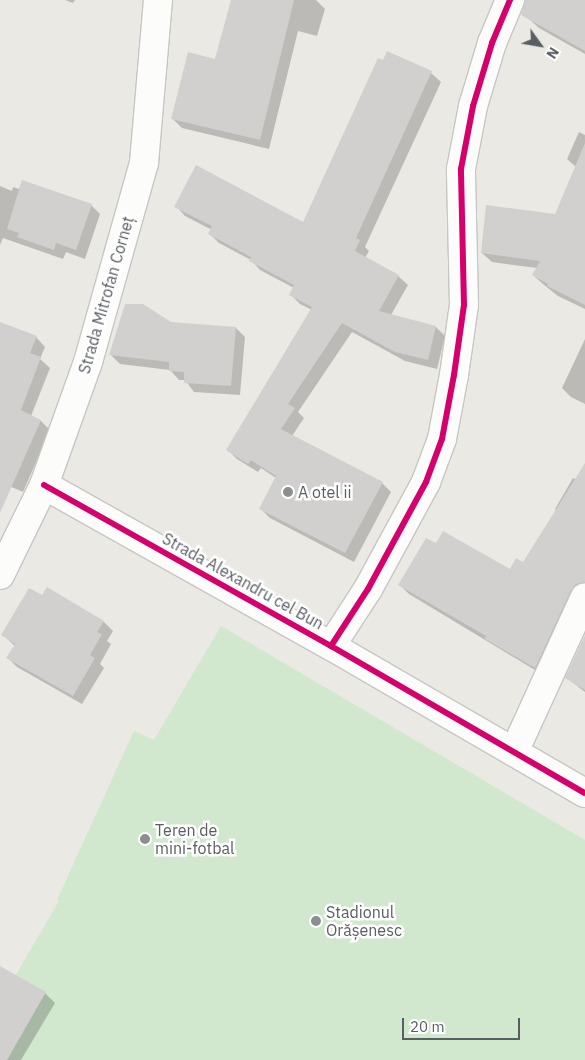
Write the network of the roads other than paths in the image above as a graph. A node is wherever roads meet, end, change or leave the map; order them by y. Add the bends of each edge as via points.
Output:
1 (158, 0) edge
2 (510, 0) edge
3 (44, 485) junction
4 (0, 575) edge
5 (585, 597) edge
6 (331, 646) junction
7 (514, 752) junction
8 (585, 793) edge

1 - 3 street, Strada Mitrofan Corneț via 144,162 88,362
2 - 6 street via 492,43 473,106 461,169 464,305 442,439 426,482 368,589
3 - 4 street, Strada Mitrofan Corneț
3 - 6 street, Strada Alexandru cel Bun
5 - 7 street
6 - 7 street, Strada Alexandru cel Bun
7 - 8 street, Strada Alexandru cel Bun

